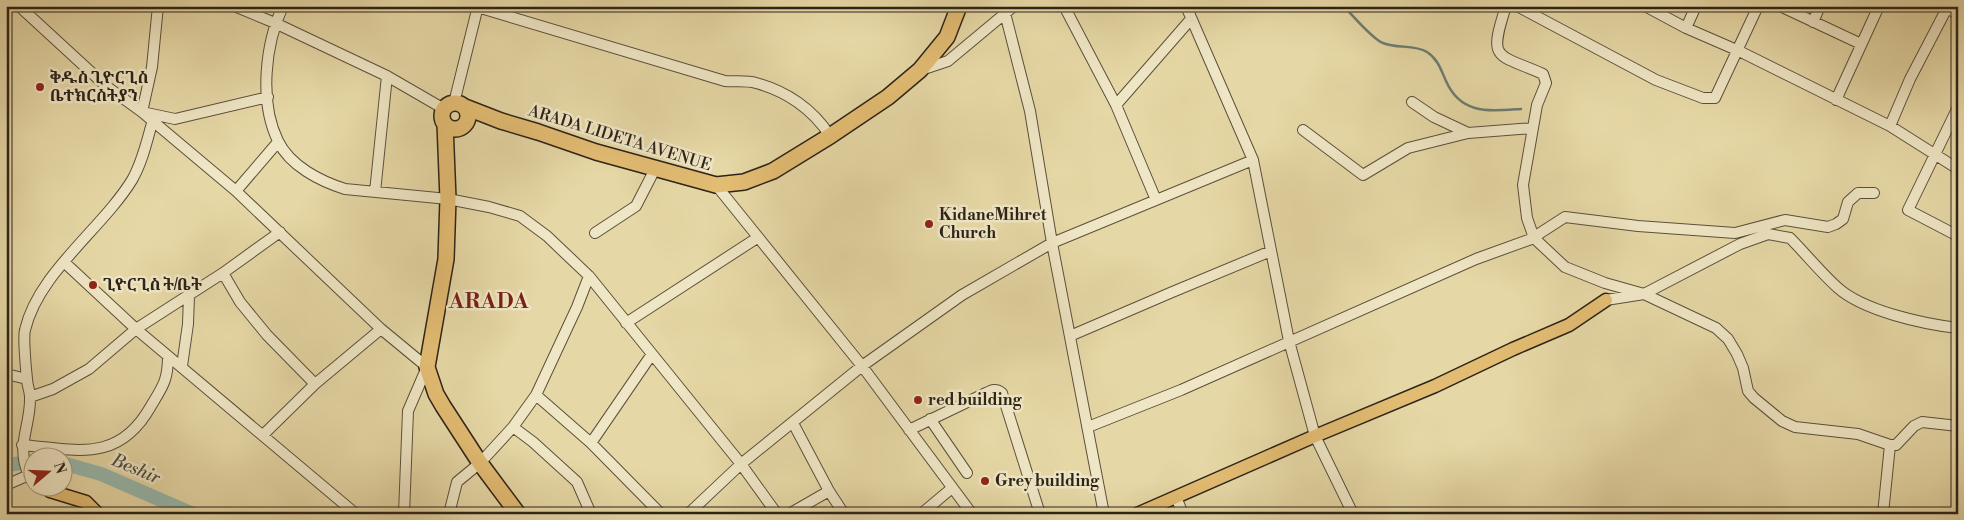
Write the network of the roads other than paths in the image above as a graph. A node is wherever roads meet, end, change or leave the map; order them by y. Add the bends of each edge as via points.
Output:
1 (19, 6) edge
2 (158, 6) edge
3 (234, 6) edge
4 (283, 6) edge
5 (959, 6) edge
6 (1014, 6) edge
7 (1064, 6) edge
8 (1186, 6) edge
9 (1506, 6) edge
10 (1517, 6) edge
11 (1645, 6) edge
12 (1696, 6) edge
13 (1758, 6) edge
14 (1780, 6) edge
15 (1820, 6) edge
16 (1879, 6) edge
17 (476, 7) edge
18 (1945, 7) edge
19 (1005, 13) junction
20 (1958, 14) edge
21 (1191, 19) junction
22 (1813, 22) junction
23 (275, 23) junction
24 (1686, 28) junction
25 (1861, 44) junction
26 (1738, 51) junction
27 (920, 70) junction
28 (387, 76) junction
29 (268, 97) junction
30 (1836, 100) junction
31 (1412, 102) dead end
32 (1116, 105) junction
33 (1958, 107) edge
34 (452, 111) junction
35 (142, 112) junction
36 (152, 122) junction
37 (501, 122) junction
38 (1890, 126) junction
39 (463, 127) junction
40 (1532, 128) junction
41 (1303, 130) dead end
42 (1468, 133) junction
43 (830, 136) junction
44 (278, 142) junction
45 (1935, 155) junction
46 (447, 157) junction
47 (1253, 160) junction
48 (655, 168) junction
49 (1958, 168) edge
50 (716, 185) junction
51 (236, 191) junction
52 (375, 192) junction
53 (1874, 193) dead end
54 (448, 199) junction
55 (1156, 200) junction
56 (280, 232) junction
57 (595, 233) dead end
58 (1958, 236) edge
59 (757, 238) junction
60 (1534, 238) junction
61 (1052, 243) junction
62 (1271, 252) junction
63 (64, 262) junction
64 (224, 273) junction
65 (589, 276) junction
66 (1644, 294) junction
67 (189, 296) junction
68 (1606, 300) joint
69 (626, 323) junction
70 (136, 328) junction
71 (1958, 328) edge
72 (381, 329) junction
73 (1070, 336) junction
74 (1289, 341) junction
75 (652, 354) junction
76 (168, 356) junction
77 (182, 366) junction
78 (427, 366) junction
79 (862, 366) junction
80 (6, 374) edge
81 (27, 379) junction
82 (315, 384) junction
83 (536, 395) junction
84 (30, 397) junction
85 (930, 419) junction
86 (793, 422) junction
87 (513, 426) junction
88 (1958, 426) edge
89 (1088, 427) junction
90 (909, 430) junction
91 (263, 434) junction
92 (1315, 436) junction
93 (592, 443) junction
94 (1890, 445) junction
95 (22, 448) edge
96 (72, 450) edge
97 (480, 463) junction
98 (741, 464) junction
99 (967, 473) dead end
100 (22, 477) edge
101 (6, 485) edge
102 (952, 488) junction
103 (829, 491) junction
104 (1176, 497) junction
105 (72, 498) edge
106 (98, 514) edge
107 (356, 514) edge
108 (404, 514) edge
109 (450, 514) edge
110 (518, 514) edge
111 (591, 514) edge
112 (661, 514) edge
113 (688, 514) edge
114 (777, 514) edge
115 (788, 514) edge
116 (844, 514) edge
117 (922, 514) edge
118 (972, 514) edge
119 (1040, 514) edge
120 (1104, 514) edge
121 (1137, 514) edge
122 (1183, 514) edge
123 (1353, 514) edge
124 (1883, 514) edge

1 - 35 street via 106,86
2 - 35 street via 152,67
3 - 23 street
4 - 23 street
5 - 27 highway, ARADA LIDETA AVENUE via 947,37
6 - 19 street
7 - 32 street
8 - 21 street
9 - 40 street via 1497,31 1496,48 1500,55 1512,62 1543,74 1546,83
10 - 26 street via 1656,80 1703,98 1715,98
11 - 24 street
12 - 24 street
13 - 26 street
14 - 22 street
15 - 22 street
16 - 25 street
17 - 34 street
17 - 43 street via 725,81 755,83 793,98 822,123
18 - 20 street
18 - 38 street
19 - 27 street via 948,61
19 - 61 street via 1030,111
21 - 32 street
21 - 47 street
22 - 25 street
23 - 28 street
23 - 29 street
24 - 26 street
25 - 30 street
26 - 30 street
27 - 43 highway, ARADA LIDETA AVENUE via 888,97
28 - 34 street
28 - 52 street
29 - 35 street via 175,119
29 - 44 street
30 - 38 street
31 - 42 street
32 - 55 street
33 - 45 street
34 - 37 highway, ARADA LIDETA AVENUE
34 - 39 highway, ARADA LIDETA AVENUE via 454,129
34 - 39 highway via 468,112 469,119
34 - 46 highway
35 - 36 street
36 - 51 street
36 - 63 street via 132,179
37 - 39 highway, ARADA LIDETA AVENUE
37 - 48 highway, ARADA LIDETA AVENUE
38 - 45 street
39 - 46 highway
40 - 42 street
40 - 60 street via 1523,185 1527,218
41 - 42 street via 1363,174 1408,148
43 - 50 highway, ARADA LIDETA AVENUE via 773,171 744,182
44 - 51 street
44 - 52 street via 291,158 331,185
45 - 49 street
45 - 58 street via 1908,210
46 - 54 highway
47 - 55 street
47 - 62 street
48 - 50 highway, ARADA LIDETA AVENUE
48 - 57 street via 636,206
50 - 59 street
51 - 56 street
52 - 54 street
53 - 60 street via 1858,194 1848,202 1843,219 1828,228 1785,220 1735,233 1565,217
54 - 65 street via 520,216 548,236
54 - 78 highway via 446,259
55 - 61 street
56 - 64 street
56 - 72 street
59 - 69 street
59 - 79 street
60 - 66 street via 1566,267
60 - 74 street via 1476,259
61 - 73 street
61 - 79 street via 962,295
62 - 73 street
62 - 74 street
63 - 70 street
63 - 81 street via 32,305 24,332
64 - 67 street
64 - 82 street via 240,302
65 - 69 street
65 - 83 street
66 - 68 street
66 - 71 street via 1740,244 1768,234 1779,235 1790,238 1838,288 1852,298 1908,318
66 - 94 street via 1716,328 1737,354 1748,391 1782,421 1795,427 1858,434
67 - 70 street
67 - 77 street
68 - 92 main road via 1568,326
69 - 75 street
70 - 76 street
70 - 84 street via 89,369 53,389
72 - 78 street
72 - 82 street
73 - 89 street
74 - 89 street via 1181,390
74 - 92 street
75 - 93 street
75 - 98 street
76 - 77 street
76 - 96 street via 164,385 147,414 130,434 115,445
77 - 91 street
78 - 97 highway via 436,394
78 - 108 street via 408,411
79 - 86 street
79 - 90 street
80 - 81 street
81 - 84 street
82 - 91 street
83 - 87 street
83 - 93 street
84 - 95 street
85 - 90 street
85 - 99 street
85 - 119 street via 994,390 1002,393
86 - 98 street
86 - 103 street
87 - 97 street
87 - 111 street via 576,482
88 - 94 street via 1922,422 1896,445
89 - 120 street
90 - 102 street
91 - 107 street
92 - 104 main road
92 - 123 street
93 - 112 street
94 - 124 street
97 - 109 street via 456,482
97 - 110 highway
98 - 113 street
98 - 114 street
100 - 101 street
102 - 117 street
102 - 118 street
103 - 115 street
103 - 116 street
104 - 121 main road
104 - 122 street
105 - 106 main road via 86,502

